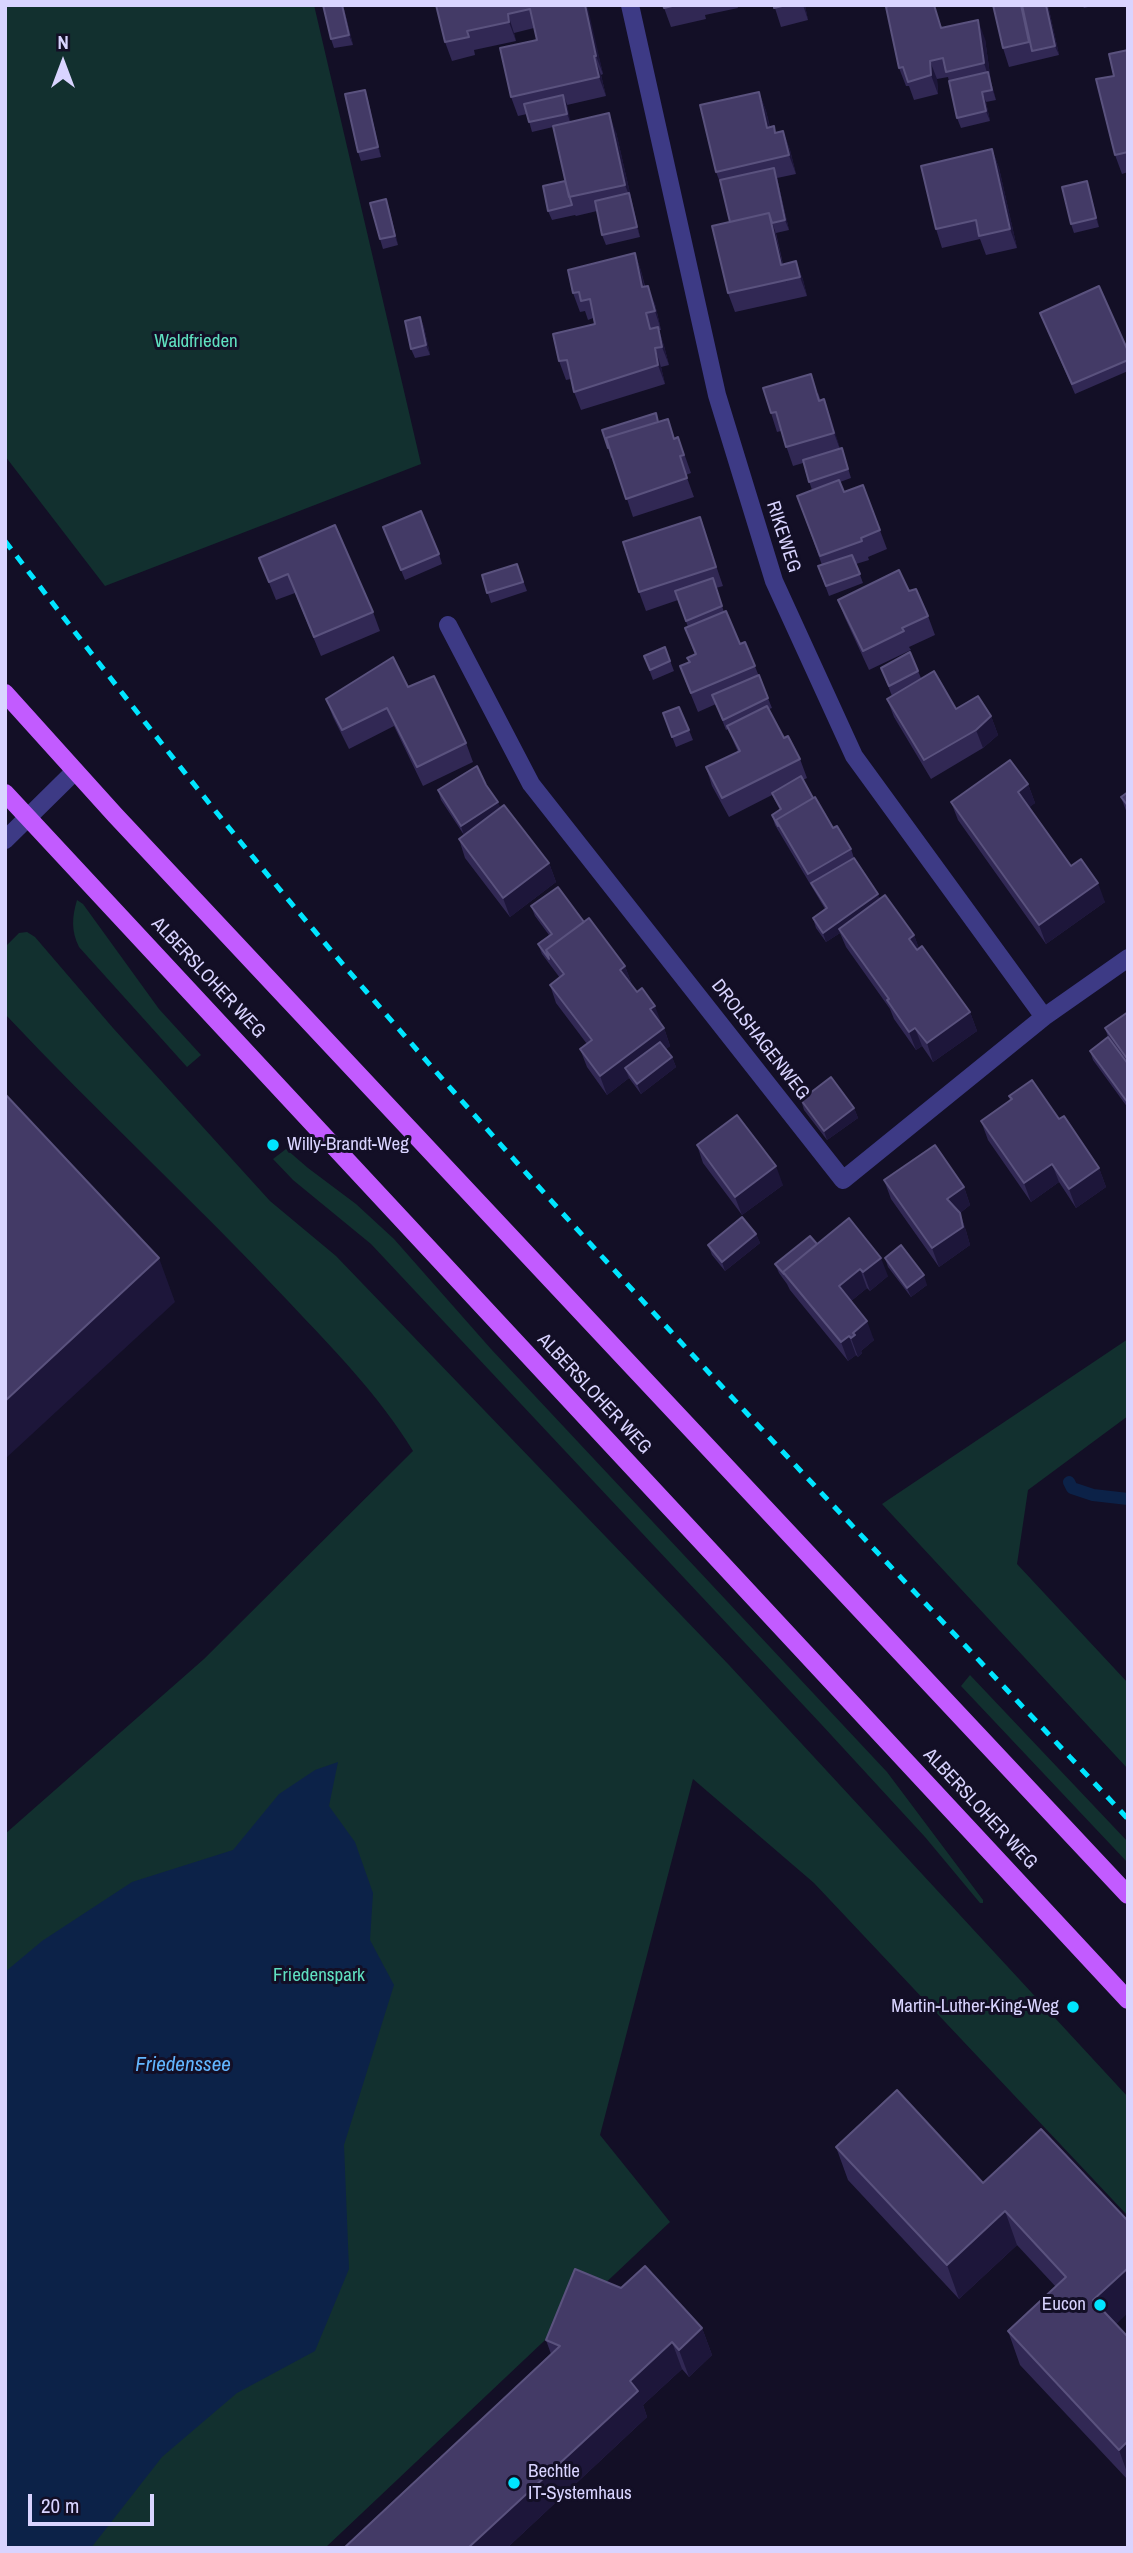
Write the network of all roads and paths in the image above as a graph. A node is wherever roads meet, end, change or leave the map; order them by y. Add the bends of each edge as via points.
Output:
1 (630, 5) edge
2 (448, 625) dead end
3 (5, 693) edge
4 (75, 771) junction
5 (5, 793) edge
6 (27, 818) junction
7 (5, 840) edge
8 (1128, 958) edge
9 (1044, 1017) junction
10 (1128, 1895) edge
11 (1128, 2000) edge

1 - 9 street, RIKEWEG via 717,396 774,581 854,756
2 - 9 street, DROLSHAGENWEG via 531,784 843,1180
3 - 4 main road
4 - 6 street
4 - 10 main road
5 - 6 main road, ALBERSLOHER WEG
6 - 7 street
6 - 11 main road, ALBERSLOHER WEG
8 - 9 street, DROLSHAGENWEG

